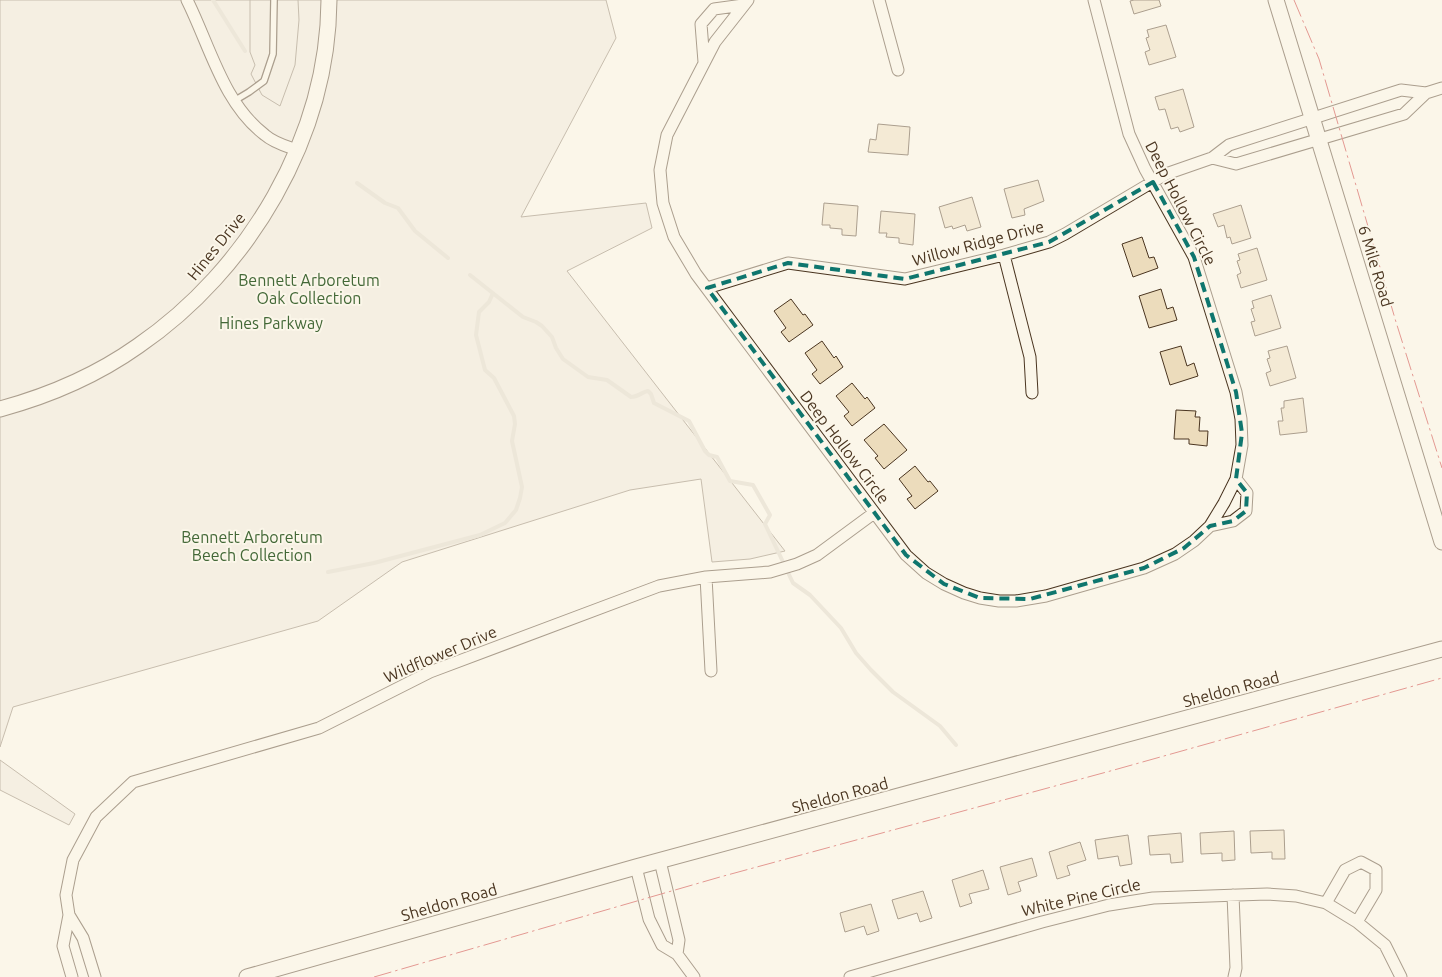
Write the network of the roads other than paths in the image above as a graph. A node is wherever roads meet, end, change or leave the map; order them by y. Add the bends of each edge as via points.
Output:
1 (188, 0) edge
2 (274, 0) edge
3 (330, 0) edge
4 (879, 0) edge
5 (1094, 0) edge
6 (1276, 0) edge
7 (746, 3) edge
8 (704, 62) junction
9 (898, 70) dead end
10 (1442, 88) edge
11 (1426, 93) junction
12 (234, 101) junction
13 (1313, 119) junction
14 (1319, 140) junction
15 (297, 150) junction
16 (1212, 158) junction
17 (1153, 182) junction
18 (1004, 255) junction
19 (707, 288) junction
20 (1032, 393) dead end
21 (0, 409) edge
22 (1236, 479) junction
23 (874, 513) junction
24 (1210, 526) junction
25 (1442, 542) edge
26 (706, 577) junction
27 (1442, 649) edge
28 (711, 671) dead end
29 (660, 861) junction
30 (636, 867) junction
31 (1233, 895) junction
32 (1326, 903) junction
33 (69, 915) junction
34 (1357, 922) junction
35 (677, 954) junction
36 (72, 977) edge
37 (95, 977) edge
38 (248, 977) edge
39 (694, 977) edge
40 (850, 977) edge
41 (1234, 977) edge
42 (1401, 977) edge

1 - 12 street
2 - 12 lane via 273,54 264,81
3 - 15 main road, Hines Drive via 321,76
4 - 9 street
5 - 17 street, Deep Hollow Circle via 1130,134
6 - 13 main road, 6 Mile Road
7 - 8 street, Deep Hollow Circle via 715,42
7 - 8 street, Deep Hollow Circle via 714,10 700,24
8 - 19 street, Deep Hollow Circle via 667,135 660,170 662,203 674,237
10 - 11 street
11 - 13 street, Willow Ridge Drive via 1401,90
11 - 14 street via 1404,114
12 - 15 street via 266,136
13 - 14 main road, 6 Mile Road
13 - 16 street, Willow Ridge Drive via 1229,145
14 - 16 street via 1236,164
14 - 25 main road, 6 Mile Road
15 - 21 main road, Hines Drive via 278,189 244,244 181,313 138,346 98,370 60,388
16 - 17 street, Willow Ridge Drive via 1166,174
17 - 18 street, Willow Ridge Drive via 1049,242
17 - 22 street, Deep Hollow Circle via 1194,258 1236,392 1242,445
18 - 19 street, Willow Ridge Drive via 905,279 788,263
18 - 20 street via 1030,358
19 - 23 street, Deep Hollow Circle
22 - 24 street, Deep Hollow Circle
22 - 24 street, Deep Hollow Circle via 1247,493 1246,511 1233,521
23 - 24 street, Deep Hollow Circle via 906,555 926,573 964,593 999,601 1046,596 1153,565 1184,548
23 - 26 street, Wildflower Drive via 817,555 797,564 770,572
26 - 28 street
26 - 33 street, Wildflower Drive via 659,586 430,672 319,728 133,782 96,817 73,860 66,895
27 - 29 main road, Sheldon Road
29 - 30 main road, Sheldon Road
29 - 35 street via 679,940
30 - 35 street via 650,919 662,945
30 - 38 main road, Sheldon Road
31 - 32 street, White Pine Circle via 1286,896
31 - 40 street, White Pine Circle via 1154,898 1109,904
31 - 41 street
32 - 34 street, White Pine Circle
32 - 34 street via 1345,870 1361,862 1376,870 1376,890
33 - 36 street, Wildflower Drive via 63,946
33 - 37 street, Wildflower Drive via 83,938
34 - 42 street, White Pine Circle via 1385,945
35 - 39 street

